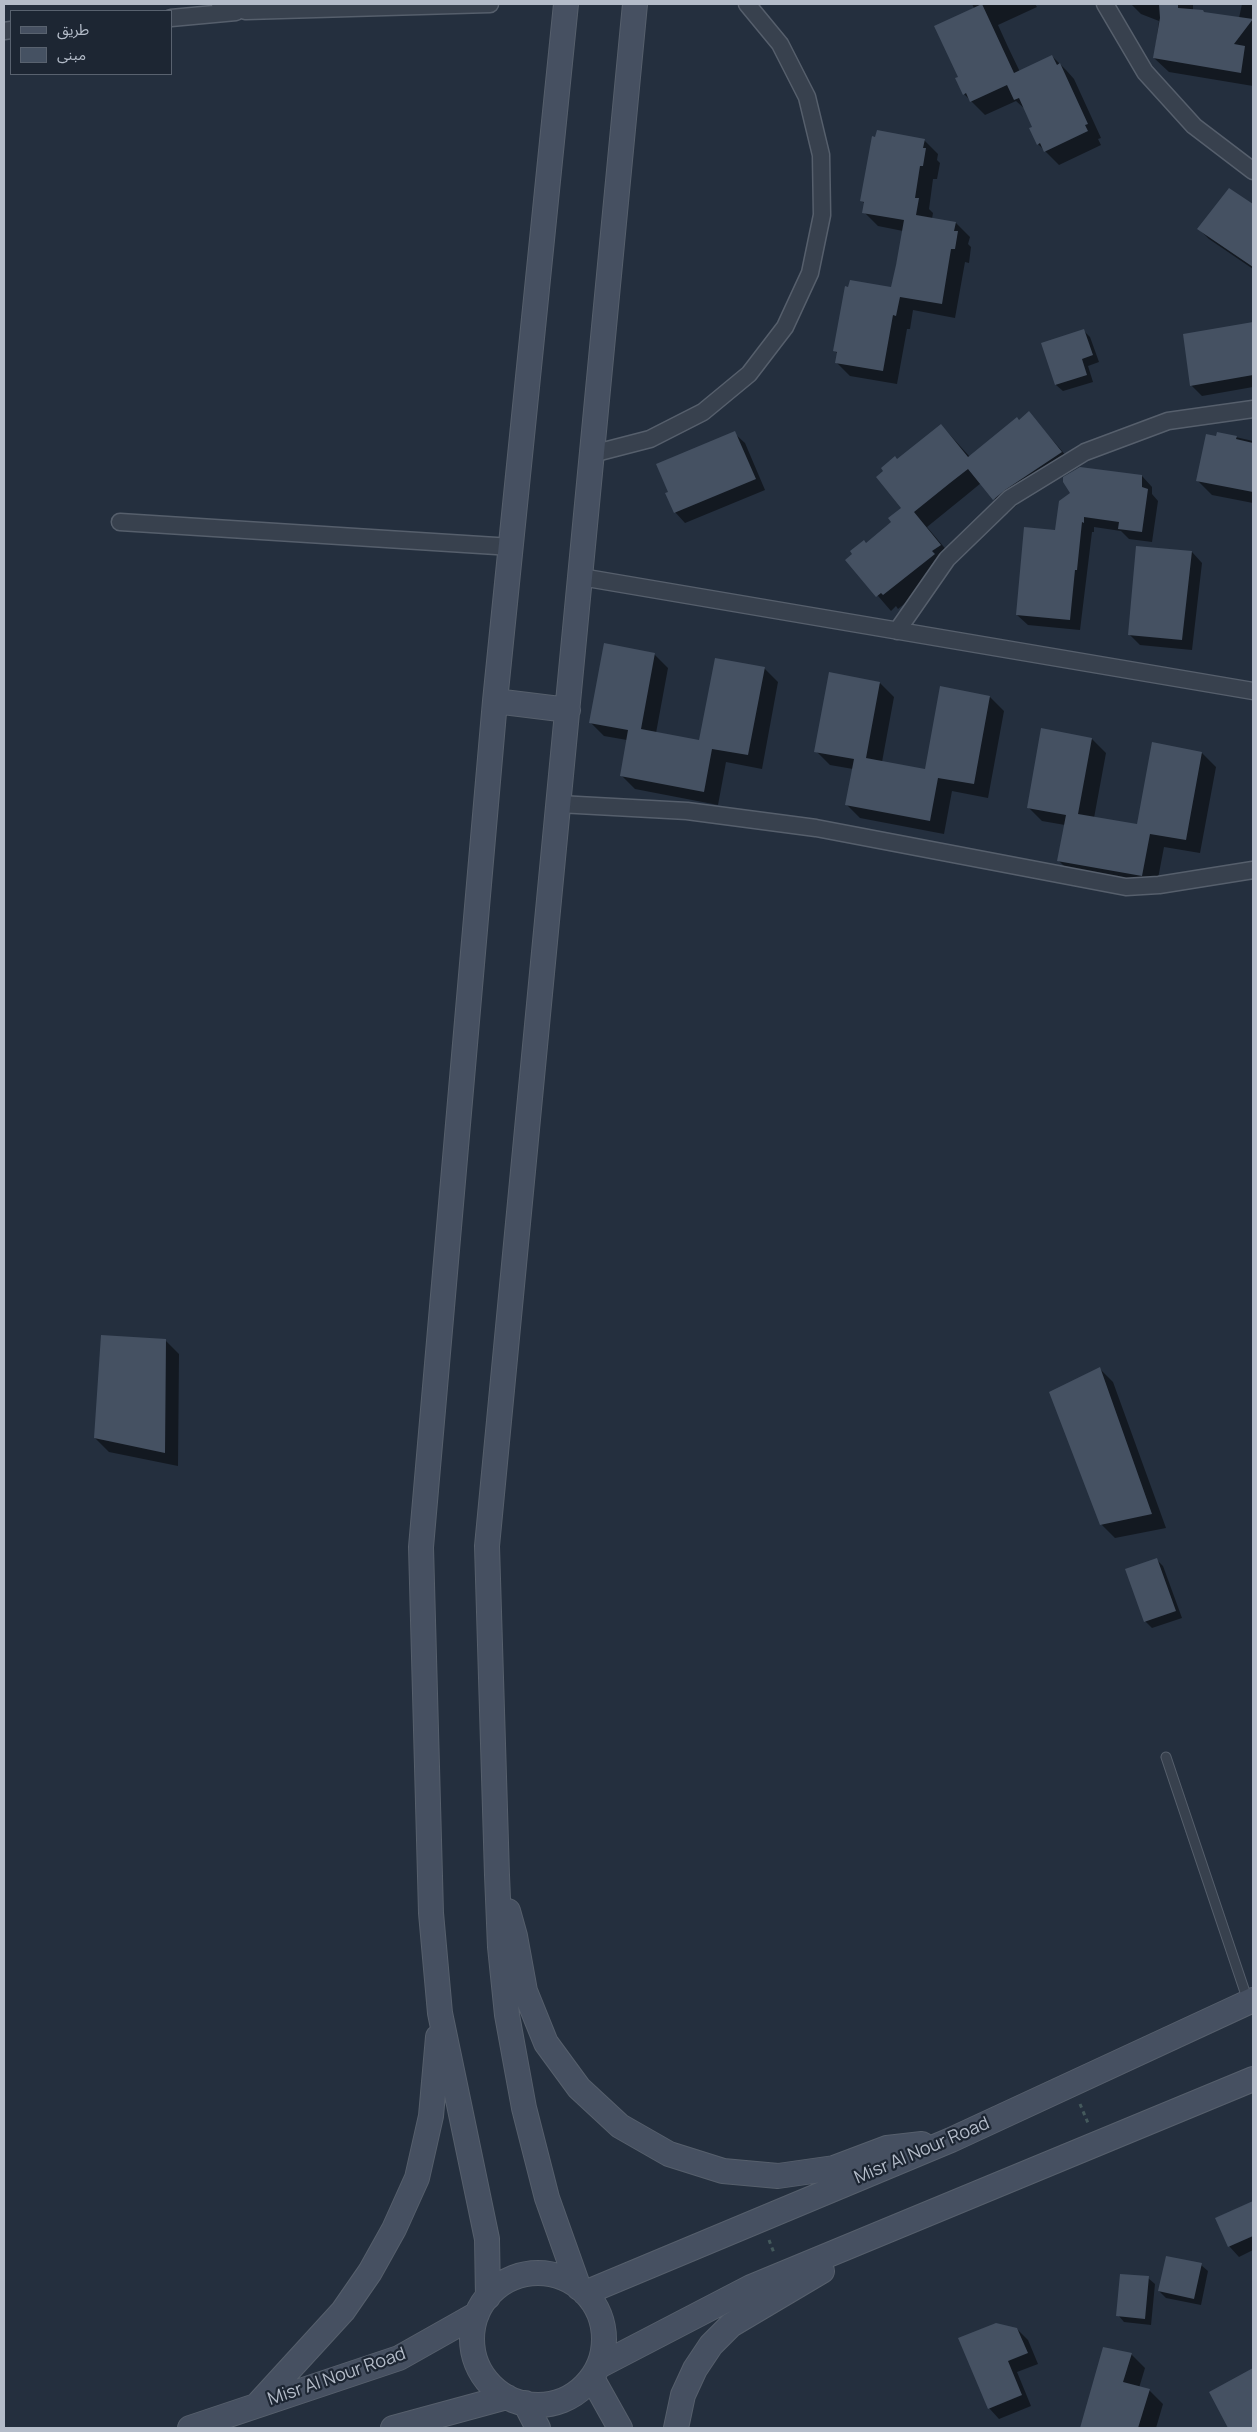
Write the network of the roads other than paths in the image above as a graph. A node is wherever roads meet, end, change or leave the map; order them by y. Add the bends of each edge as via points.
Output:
1 (220, 4) edge
2 (490, 4) edge
3 (566, 4) edge
4 (635, 4) edge
5 (748, 4) edge
6 (1106, 4) edge
7 (356, 6) edge
8 (246, 11) junction
9 (172, 18) edge
10 (1253, 170) edge
11 (1253, 409) edge
12 (592, 454) junction
13 (120, 522) dead end
14 (512, 547) junction
15 (580, 578) junction
16 (897, 631) junction
17 (1253, 691) edge
18 (495, 701) junction
19 (568, 710) junction
20 (559, 804) junction
21 (1253, 870) edge
22 (1166, 1757) dead end
23 (497, 1876) junction
24 (1251, 2006) edge
25 (440, 2013) junction
26 (1253, 2079) edge
27 (951, 2140) junction
28 (891, 2230) junction
29 (582, 2290) junction
30 (482, 2305) junction
31 (595, 2372) junction
32 (516, 2400) junction
33 (257, 2405) junction
34 (190, 2428) edge
35 (393, 2428) edge
36 (538, 2428) edge
37 (620, 2428) edge
38 (676, 2428) edge

1 - 8 street
2 - 7 street
3 - 14 street
4 - 12 street
5 - 12 street via 780,44 807,97 821,155 822,214 810,273 785,327 749,374 734,387 703,412 650,439
6 - 10 street via 1145,72 1194,126
7 - 8 street
8 - 9 street
11 - 16 street via 1168,421 1085,452 1010,498 947,559
12 - 15 street
13 - 14 street
14 - 18 street
15 - 16 street
15 - 19 street
16 - 17 street
18 - 19 street
18 - 25 street via 421,1547 431,1913
19 - 20 street
20 - 21 street via 687,811 816,828 1126,887 1168,884
20 - 23 street via 487,1546
22 - 24 lane
23 - 27 street via 516,1936 525,1991 546,2043 579,2088 620,2126 669,2154 722,2171 778,2176 834,2168 887,2148
23 - 29 street via 507,2015 524,2108 547,2198
24 - 27 street, Misr Al Nour Road
25 - 30 street via 487,2239
25 - 33 street via 429,2124 417,2178 394,2229 343,2311
26 - 28 street
27 - 29 street, Misr Al Nour Road via 761,2220
28 - 31 street via 751,2287
28 - 38 street via 731,2325 711,2345 695,2369 683,2396
29 - 30 street via 561,2278 541,2273 509,2281
29 - 31 street via 595,2305 603,2327 604,2350
30 - 32 street via 472,2332 473,2352 491,2385
30 - 33 street, Misr Al Nour Road via 400,2358
31 - 32 street via 579,2391 562,2401 544,2405
31 - 37 street
32 - 35 street
32 - 36 street
33 - 34 street, Misr Al Nour Road

